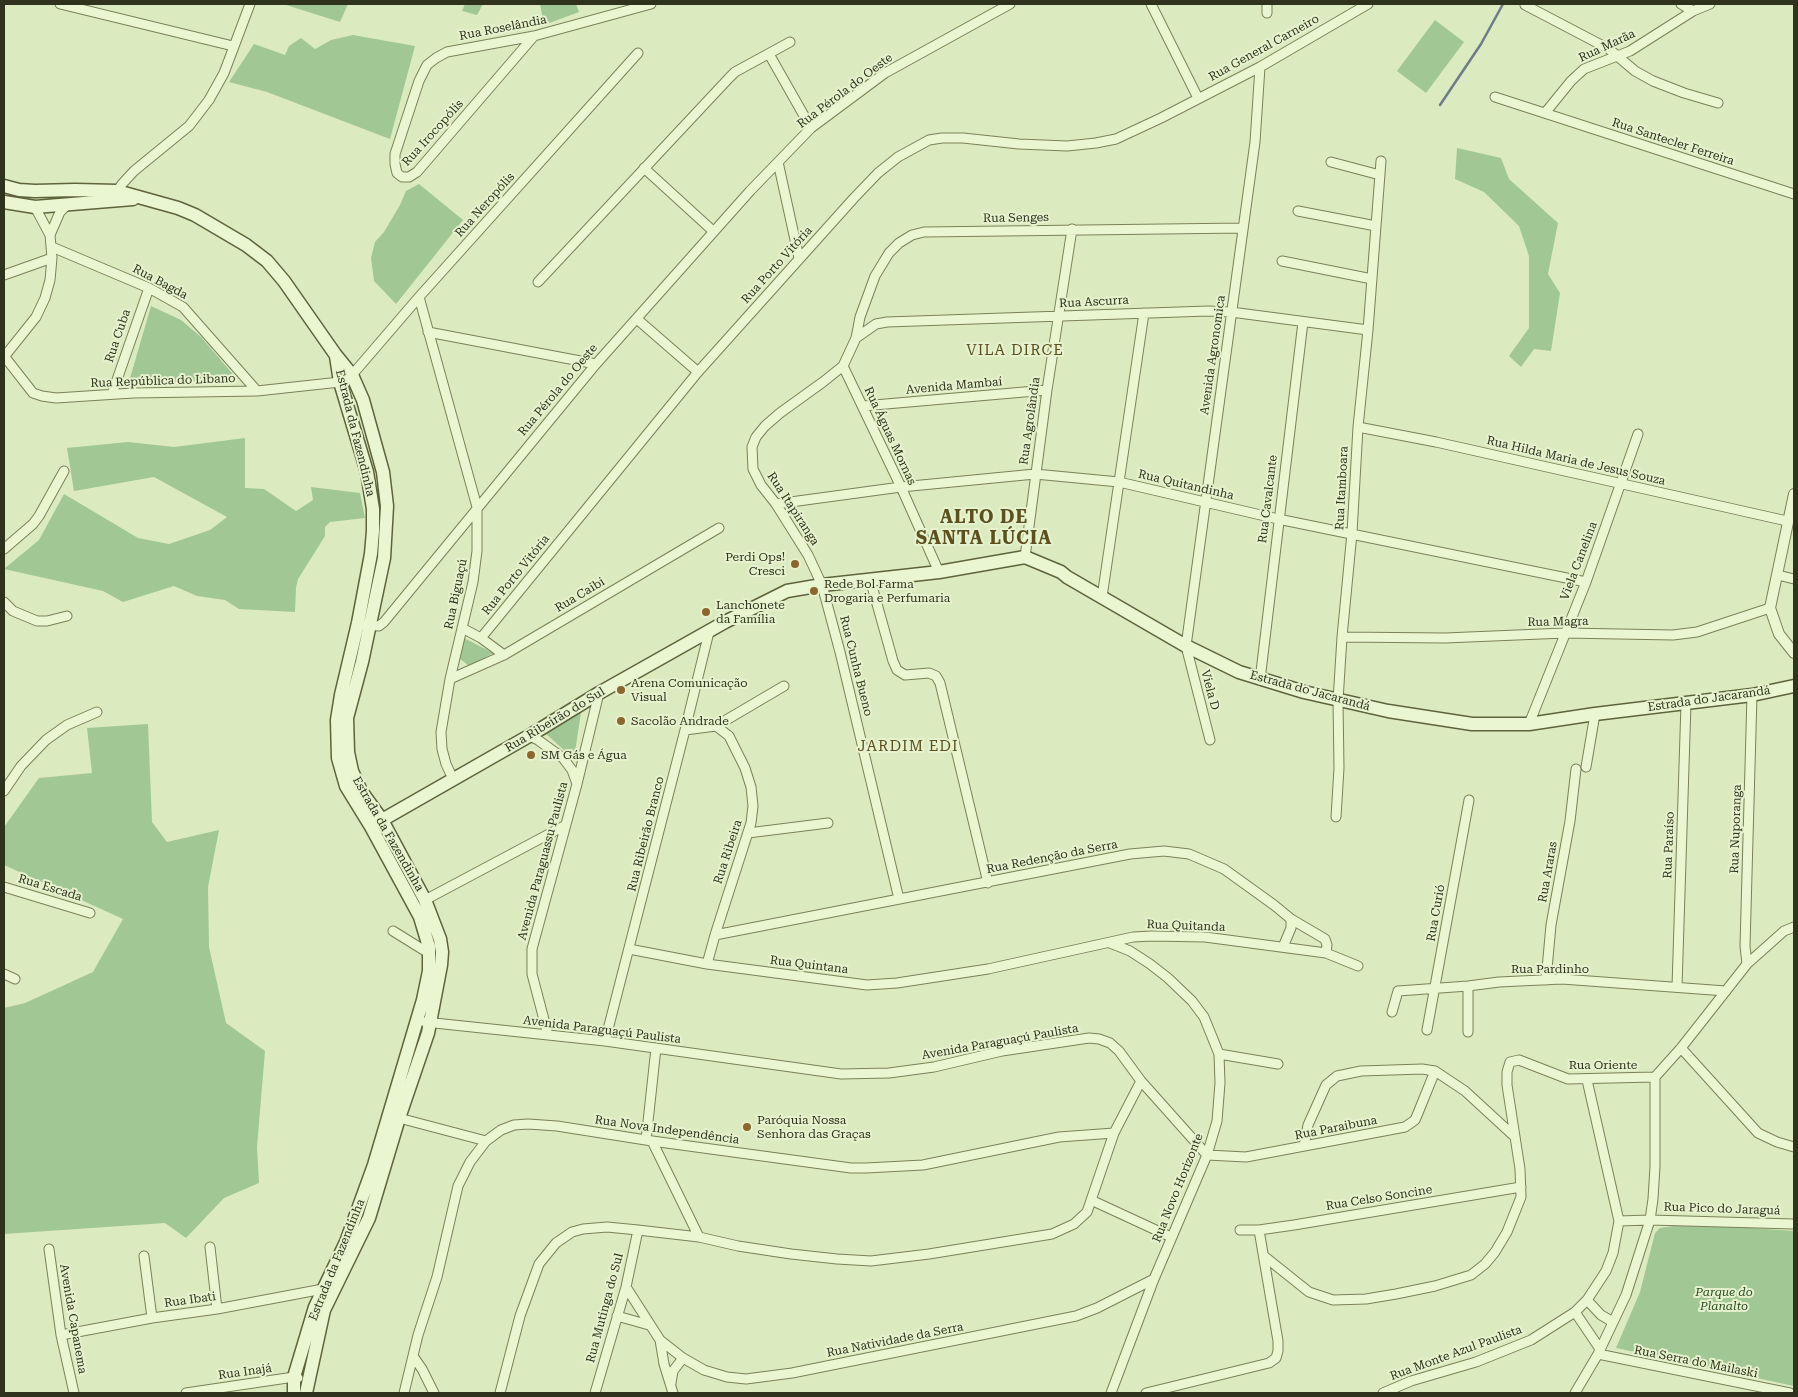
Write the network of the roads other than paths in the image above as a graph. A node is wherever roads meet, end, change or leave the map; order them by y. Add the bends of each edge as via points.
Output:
1 (60, 4) edge
2 (250, 4) edge
3 (652, 4) edge
4 (1010, 4) edge
5 (1151, 4) edge
6 (1368, 4) edge
7 (1681, 4) edge
8 (1710, 4) edge
9 (1525, 5) edge
10 (1693, 11) junction
11 (534, 36) junction
12 (790, 42) dead end
13 (233, 46) junction
14 (446, 52) joint
15 (638, 53) dead end
16 (769, 54) junction
17 (1618, 57) junction
18 (1260, 67) junction
19 (1495, 97) dead end
20 (1198, 98) junction
21 (1718, 103) dead end
22 (1545, 113) junction
23 (811, 128) junction
24 (1381, 161) dead end
25 (778, 162) junction
26 (1331, 162) dead end
27 (644, 168) junction
28 (1380, 175) junction
29 (4, 186) edge
30 (1794, 194) edge
31 (114, 196) junction
32 (4, 202) edge
33 (66, 205) junction
34 (34, 207) junction
35 (1298, 211) dead end
36 (1376, 226) junction
37 (1243, 228) junction
38 (1072, 229) junction
39 (713, 231) junction
40 (50, 236) junction
41 (52, 247) junction
42 (52, 258) junction
43 (799, 258) junction
44 (1282, 261) dead end
45 (4, 275) edge
46 (1372, 279) junction
47 (538, 282) dead end
48 (149, 288) junction
49 (419, 297) junction
50 (1231, 312) junction
51 (1144, 313) junction
52 (1059, 316) junction
53 (637, 319) junction
54 (1303, 322) junction
55 (1368, 330) junction
56 (428, 332) junction
57 (856, 338) junction
58 (335, 354) junction
59 (4, 357) edge
60 (596, 364) junction
61 (843, 366) junction
62 (698, 372) junction
63 (352, 375) junction
64 (340, 382) junction
65 (1047, 390) junction
66 (257, 391) junction
67 (112, 394) junction
68 (863, 406) junction
69 (1358, 427) junction
70 (1638, 434) dead end
71 (64, 471) dead end
72 (1035, 474) junction
73 (1119, 482) junction
74 (1621, 484) junction
75 (901, 487) junction
76 (1794, 494) edge
77 (1205, 501) junction
78 (776, 504) junction
79 (477, 507) junction
80 (1278, 519) junction
81 (1787, 521) junction
82 (720, 528) dead end
83 (1352, 533) junction
84 (4, 549) edge
85 (1025, 557) junction
86 (939, 572) junction
87 (1778, 575) junction
88 (870, 579) junction
89 (1794, 579) edge
90 (1586, 582) junction
91 (822, 585) junction
92 (1102, 597) junction
93 (4, 602) edge
94 (1770, 608) junction
95 (66, 616) dead end
96 (364, 624) junction
97 (462, 628) junction
98 (708, 632) junction
99 (1565, 633) junction
100 (1342, 637) junction
101 (481, 638) junction
102 (1186, 646) junction
103 (1794, 653) edge
104 (504, 655) junction
105 (450, 680) junction
106 (1260, 680) junction
107 (784, 686) dead end
108 (1794, 686) edge
109 (599, 693) junction
110 (1752, 695) junction
111 (1338, 700) junction
112 (1686, 703) junction
113 (97, 712) dead end
114 (1595, 714) junction
115 (1529, 724) junction
116 (716, 726) junction
117 (685, 730) junction
118 (530, 736) junction
119 (1210, 740) dead end
120 (1586, 767) dead end
121 (1576, 769) dead end
122 (453, 779) junction
123 (577, 784) junction
124 (4, 791) edge
125 (1469, 800) dead end
126 (1336, 817) dead end
127 (376, 823) junction
128 (828, 823) dead end
129 (564, 826) junction
130 (748, 833) junction
131 (988, 882) junction
132 (4, 887) edge
133 (899, 899) junction
134 (425, 900) junction
135 (90, 913) dead end
136 (1291, 919) junction
137 (1794, 927) edge
138 (393, 931) dead end
139 (715, 935) junction
140 (1110, 943) junction
141 (1283, 947) junction
142 (629, 949) junction
143 (1326, 953) junction
144 (430, 954) junction
145 (707, 964) junction
146 (1747, 964) junction
147 (1358, 966) dead end
148 (988, 969) joint
149 (4, 974) edge
150 (15, 979) dead end
151 (1546, 980) junction
152 (1468, 986) junction
153 (1677, 987) junction
154 (1435, 989) junction
155 (1726, 991) junction
156 (1392, 1012) dead end
157 (417, 1021) junction
158 (431, 1023) junction
159 (1426, 1030) dead end
160 (1468, 1032) dead end
161 (548, 1035) junction
162 (605, 1042) junction
163 (656, 1048) junction
164 (1680, 1048) junction
165 (1219, 1054) junction
166 (1278, 1064) dead end
167 (1435, 1071) junction
168 (1655, 1077) junction
169 (1588, 1080) junction
170 (1141, 1081) junction
171 (398, 1118) junction
172 (1114, 1133) junction
173 (1515, 1137) junction
174 (649, 1140) junction
175 (486, 1141) junction
176 (1304, 1146) junction
177 (1794, 1147) edge
178 (1207, 1155) junction
179 (1521, 1187) junction
180 (1091, 1200) junction
181 (1650, 1220) junction
182 (1619, 1221) junction
183 (1794, 1224) edge
184 (638, 1230) junction
185 (1240, 1230) dead end
186 (1259, 1230) junction
187 (698, 1237) junction
188 (1171, 1237) junction
189 (210, 1247) dead end
190 (49, 1249) dead end
191 (144, 1256) dead end
192 (1264, 1256) junction
193 (1154, 1279) junction
194 (626, 1287) junction
195 (323, 1288) junction
196 (1587, 1300) junction
197 (217, 1309) junction
198 (1575, 1312) junction
199 (618, 1316) junction
200 (152, 1318) junction
201 (1613, 1322) junction
202 (649, 1325) junction
203 (61, 1335) junction
204 (660, 1340) junction
205 (1599, 1352) junction
206 (413, 1356) junction
207 (683, 1358) junction
208 (408, 1375) junction
209 (294, 1377) junction
210 (425, 1377) junction
211 (671, 1383) junction
212 (307, 1387) edge
213 (197, 1392) edge
214 (74, 1393) edge
215 (186, 1393) edge
216 (294, 1393) edge
217 (404, 1393) edge
218 (434, 1393) edge
219 (500, 1393) edge
220 (595, 1393) edge
221 (673, 1393) edge
222 (1112, 1393) edge
223 (1146, 1393) edge
224 (1383, 1393) edge
225 (1574, 1393) edge
226 (1790, 1393) edge

1 - 13 street
2 - 13 street
3 - 11 street, Rua Roselândia
4 - 23 street, Rua Pérola do Oeste via 886,73
5 - 20 street
6 - 18 street, Rua General Carneiro
7 - 10 street
8 - 10 street, Rua Marãa
9 - 17 street via 1602,45
10 - 17 street, Rua Marãa
11 - 14 street, Rua Roselândia
11 - 14 street, Rua Irocopólis via 416,172 402,177 397,173 395,154 419,81 427,65
12 - 16 street
13 - 31 street via 224,73 189,126 134,171
15 - 49 street, Rua Neropólis
16 - 23 street
16 - 27 street via 735,72
17 - 21 street via 1653,80
17 - 22 street, Rua Marãa via 1577,75
18 - 20 street, Rua General Carneiro
18 - 37 street, Avenida Agronomica
19 - 22 street
20 - 43 street, Rua Porto Vitória via 1116,139 1096,143 1067,146 962,138 929,140 898,157 878,173
22 - 30 street, Rua Santecler Ferreira
23 - 25 street, Rua Pérola do Oeste
24 - 28 street, Rua Itamboara
25 - 39 street, Rua Pérola do Oeste
25 - 43 street
26 - 28 street
27 - 39 street
27 - 47 street
28 - 36 street, Rua Itamboara
29 - 31 main road, Estrada da Fazendinha via 35,191 100,190
31 - 33 main road, Estrada da Fazendinha
31 - 58 main road, Estrada da Fazendinha via 159,202 195,216 246,245 267,261 284,281
32 - 34 main road, Estrada da Fazendinha
33 - 34 main road, Estrada da Fazendinha
33 - 40 street
34 - 40 street
35 - 36 street
36 - 46 street, Rua Itamboara
37 - 38 street, Rua Senges
37 - 50 street, Avenida Agronomica
38 - 52 street, Rua Agrolândia
38 - 57 street, Rua Senges via 924,232 912,235 894,248 876,276 860,317
39 - 53 street, Rua Pérola do Oeste
40 - 41 street
41 - 42 street
41 - 48 street, Rua Bagda
42 - 45 street
42 - 59 street via 48,289 36,318
43 - 62 street, Rua Porto Vitória
44 - 46 street
46 - 55 street, Rua Itamboara
48 - 66 street, Rua Bagda via 183,307
48 - 67 street, Rua Cuba
49 - 56 street, Rua Biguaçú
49 - 63 street, Rua Neropólis
50 - 51 street, Rua Ascurra
50 - 54 street, Rua Ascurra
50 - 77 street, Avenida Agronomica
51 - 52 street, Rua Ascurra
51 - 73 street
52 - 57 street, Rua Ascurra via 887,322 876,324
52 - 65 street, Rua Agrolândia
53 - 60 street, Rua Pérola do Oeste
53 - 62 street
54 - 55 street, Rua Ascurra
54 - 80 street, Rua Cavalcante
55 - 69 street, Rua Itamboara
56 - 60 street
56 - 79 street, Rua Biguaçú
57 - 61 street
58 - 63 main road, Estrada da Fazendinha
58 - 64 main road, Estrada da Fazendinha
59 - 67 street, Rua República do Libano via 33,393 70,398
60 - 79 street, Rua Pérola do Oeste
61 - 68 street, Rua Águas Mornas
61 - 78 street, Rua Itapiranga via 780,413 756,437 752,447 753,469
62 - 101 street, Rua Porto Vitória
63 - 64 street, Rua Neropólis
63 - 96 main road, Estrada da Fazendinha via 363,400 383,472 386,506 384,558
64 - 66 street, Rua República do Libano
64 - 96 main road, Estrada da Fazendinha via 367,472 373,509
65 - 68 street, Avenida Mambaí
65 - 72 street, Rua Agrolândia
66 - 67 street, Rua República do Libano
68 - 75 street, Rua Águas Mornas
69 - 74 street, Rua Hilda Maria de Jesus Souza
69 - 83 street, Rua Itamboara
70 - 74 street, Viela Canelina
71 - 84 street via 39,516
72 - 73 street, Rua Quitandinha
72 - 75 street, Rua Quitandinha
72 - 85 street, Rua Agrolândia
73 - 77 street, Rua Quitandinha
73 - 92 street
74 - 81 street, Rua Hilda Maria de Jesus Souza
74 - 90 street, Viela Canelina
75 - 78 street, Rua Quitandinha
75 - 86 street, Rua Águas Mornas
76 - 81 street
77 - 80 street, Rua Quitandinha
77 - 102 street, Avenida Agronomica
78 - 91 street, Rua Itapiranga via 808,555
79 - 96 street, Rua Pérola do Oeste via 384,622 379,626
79 - 97 street, Rua Biguaçú via 477,551
80 - 83 street, Rua Quitandinha
80 - 106 street, Rua Cavalcante
81 - 87 street
82 - 104 street, Rua Caibi
83 - 90 street, Rua Quitandinha
83 - 100 street, Rua Itamboara
85 - 86 main road
85 - 92 main road, Estrada do Jacarandá via 1061,572
86 - 88 main road
87 - 89 street
87 - 94 street
88 - 91 main road
88 - 131 street via 897,670 905,674 929,673 940,683
90 - 99 street, Viela Canelina
91 - 98 main road, Rua Ribeirão do Sul via 781,593
91 - 133 street, Rua Cunha Bueno
92 - 102 main road, Estrada do Jacarandá
93 - 95 street via 12,611 37,621
94 - 99 street, Rua Magra via 1697,632 1673,635
94 - 103 street via 1779,634
96 - 127 main road, Estrada da Fazendinha via 341,695 337,748 346,786
97 - 101 street
97 - 105 street, Rua Biguaçú
98 - 109 main road, Rua Ribeirão do Sul
98 - 117 street, Rua Ribeirão Branco
99 - 100 street, Rua Magra via 1445,638
99 - 115 street, Viela Canelina
100 - 111 street, Rua Itamboara
101 - 104 street
102 - 106 main road, Estrada do Jacarandá
102 - 119 street, Viela D
104 - 105 street, Rua Caibi
105 - 122 street, Rua Biguaçú via 440,732 442,749
106 - 111 main road, Estrada do Jacarandá
107 - 116 street
108 - 110 main road, Estrada do Jacarandá
109 - 118 main road, Rua Ribeirão do Sul
109 - 123 street, Avenida Paraguassu Paulista
110 - 112 main road, Estrada do Jacarandá
110 - 146 street, Rua Nuporanga
111 - 115 main road, Estrada do Jacarandá via 1472,724
111 - 126 street, Rua Itamboara
112 - 114 main road, Estrada do Jacarandá
112 - 153 street, Rua Paraíso
113 - 124 street via 67,725 46,740 21,766
114 - 115 main road, Estrada do Jacarandá
114 - 120 street
116 - 117 street
116 - 130 street, Rua Ribeira via 729,736 751,787 752,823
117 - 142 street, Rua Ribeirão Branco
118 - 122 main road, Rua Ribeirão do Sul
118 - 123 street via 563,758
121 - 151 street, Rua Araras
122 - 127 main road, Rua Ribeirão do Sul
123 - 129 street, Avenida Paraguassu Paulista
125 - 154 street, Rua Curió
127 - 134 main road, Estrada da Fazendinha
127 - 144 main road, Estrada da Fazendinha via 420,917
128 - 130 street
129 - 134 street
129 - 161 street, Avenida Paraguassu Paulista via 532,949 532,974
130 - 139 street, Rua Ribeira
131 - 133 street, Rua Redenção da Serra
131 - 136 street, Rua Redenção da Serra via 1150,851 1189,854 1239,878
132 - 135 street, Rua Escada
133 - 139 street, Rua Redenção da Serra
134 - 158 main road, Estrada da Fazendinha via 442,952
136 - 141 street
136 - 143 street, Rua Redenção da Serra via 1325,939
137 - 146 street via 1784,931
138 - 144 street
139 - 145 street, Rua Ribeira
140 - 141 street, Rua Quitanda via 1133,937 1173,936
140 - 148 street, Rua Quitanda
140 - 165 street, Rua Novo Horizonte via 1150,964 1192,1001 1204,1017
141 - 143 street, Rua Quitanda
142 - 145 street, Rua Quintana
142 - 162 street, Rua Ribeirão Branco
143 - 147 street
144 - 157 main road, Estrada da Fazendinha
145 - 148 street, Rua Quintana via 867,985
146 - 155 street
149 - 150 street
151 - 152 street, Rua Pardinho
151 - 153 street, Rua Pardinho
152 - 154 street, Rua Pardinho
152 - 160 street
153 - 155 street, Rua Pardinho
154 - 156 street, Rua Pardinho via 1398,991
154 - 159 street, Rua Curió
155 - 164 street
157 - 158 street, Avenida Paraguaçú Paulista
157 - 195 main road, Estrada da Fazendinha via 359,1210
158 - 161 street, Avenida Paraguaçú Paulista
158 - 171 main road, Estrada da Fazendinha
161 - 162 street, Avenida Paraguaçú Paulista
162 - 163 street, Avenida Paraguaçú Paulista
163 - 170 street, Avenida Paraguaçú Paulista via 773,1066 841,1074 875,1074 934,1067 1002,1051 1089,1038 1110,1043
163 - 174 street
164 - 168 street
164 - 177 street via 1758,1132
165 - 166 street
165 - 178 street, Rua Novo Horizonte via 1217,1121
167 - 173 street via 1465,1091
167 - 176 street, Rua Paraibuna via 1418,1113 1410,1124
167 - 176 street via 1361,1071 1337,1076 1321,1094 1308,1125
168 - 169 street, Rua Oriente
168 - 181 street via 1655,1166
169 - 173 street, Rua Oriente via 1568,1079 1518,1060 1510,1062 1507,1085
169 - 182 street
170 - 172 street
170 - 178 street, Avenida Paraguaçú Paulista
171 - 175 street
171 - 212 main road, Estrada da Fazendinha via 369,1218 324,1310
172 - 174 street, Rua Nova Independência via 1059,1137 923,1165 866,1168
172 - 180 street
173 - 179 street
174 - 175 street, Rua Nova Independência via 528,1124 501,1130
174 - 187 street
175 - 206 street, Rua Nova Independência via 458,1186 437,1277
176 - 178 street, Rua Paraibuna via 1246,1157
178 - 188 street, Rua Novo Horizonte
179 - 186 street, Rua Celso Soncine
179 - 192 street via 1519,1205 1495,1252 1471,1275 1455,1281 1366,1299 1334,1300 1310,1292
180 - 187 street via 1081,1218 1052,1234 871,1261 790,1254
180 - 188 street
181 - 182 street, Rua Pico do Jaraguá
181 - 183 street, Rua Pico do Jaraguá
181 - 201 street via 1626,1295
182 - 196 street, Rua Monte Azul Paulista via 1606,1271
184 - 187 street
184 - 194 street, Rua Mutinga do Sul
184 - 219 street via 583,1229 564,1236 548,1251 529,1289
185 - 186 street, Rua Celso Soncine
186 - 192 street
188 - 193 street, Rua Novo Horizonte
189 - 197 street
190 - 203 street, Avenida Capanema
191 - 200 street
192 - 223 street via 1278,1341 1276,1358 1269,1363
193 - 207 street, Rua Natividade da Serra via 1076,1316 792,1374 727,1378
193 - 222 street, Rua Novo Horizonte
194 - 199 street, Rua Mutinga do Sul
194 - 202 street, Rua Natividade da Serra
195 - 197 street, Rua Ibati
195 - 209 main road, Estrada da Fazendinha
196 - 198 street, Rua Monte Azul Paulista
196 - 201 street
197 - 200 street, Rua Ibati
198 - 205 street
198 - 224 street, Rua Monte Azul Paulista via 1531,1340
199 - 202 street
199 - 220 street, Rua Mutinga do Sul
200 - 203 street, Rua Ibati
201 - 205 street
202 - 204 street, Rua Natividade da Serra
203 - 214 street, Avenida Capanema
204 - 207 street, Rua Natividade da Serra
204 - 211 street
205 - 225 street
205 - 226 street, Rua Serra do Mailaski
206 - 208 street, Rua Nova Independência
206 - 210 street
207 - 211 street
208 - 210 street
208 - 217 street, Rua Nova Independência
209 - 212 street, Rua Inajá
209 - 213 street, Rua Inajá
209 - 216 main road, Estrada da Fazendinha
210 - 218 street
211 - 221 street
213 - 215 street, Rua Inajá

